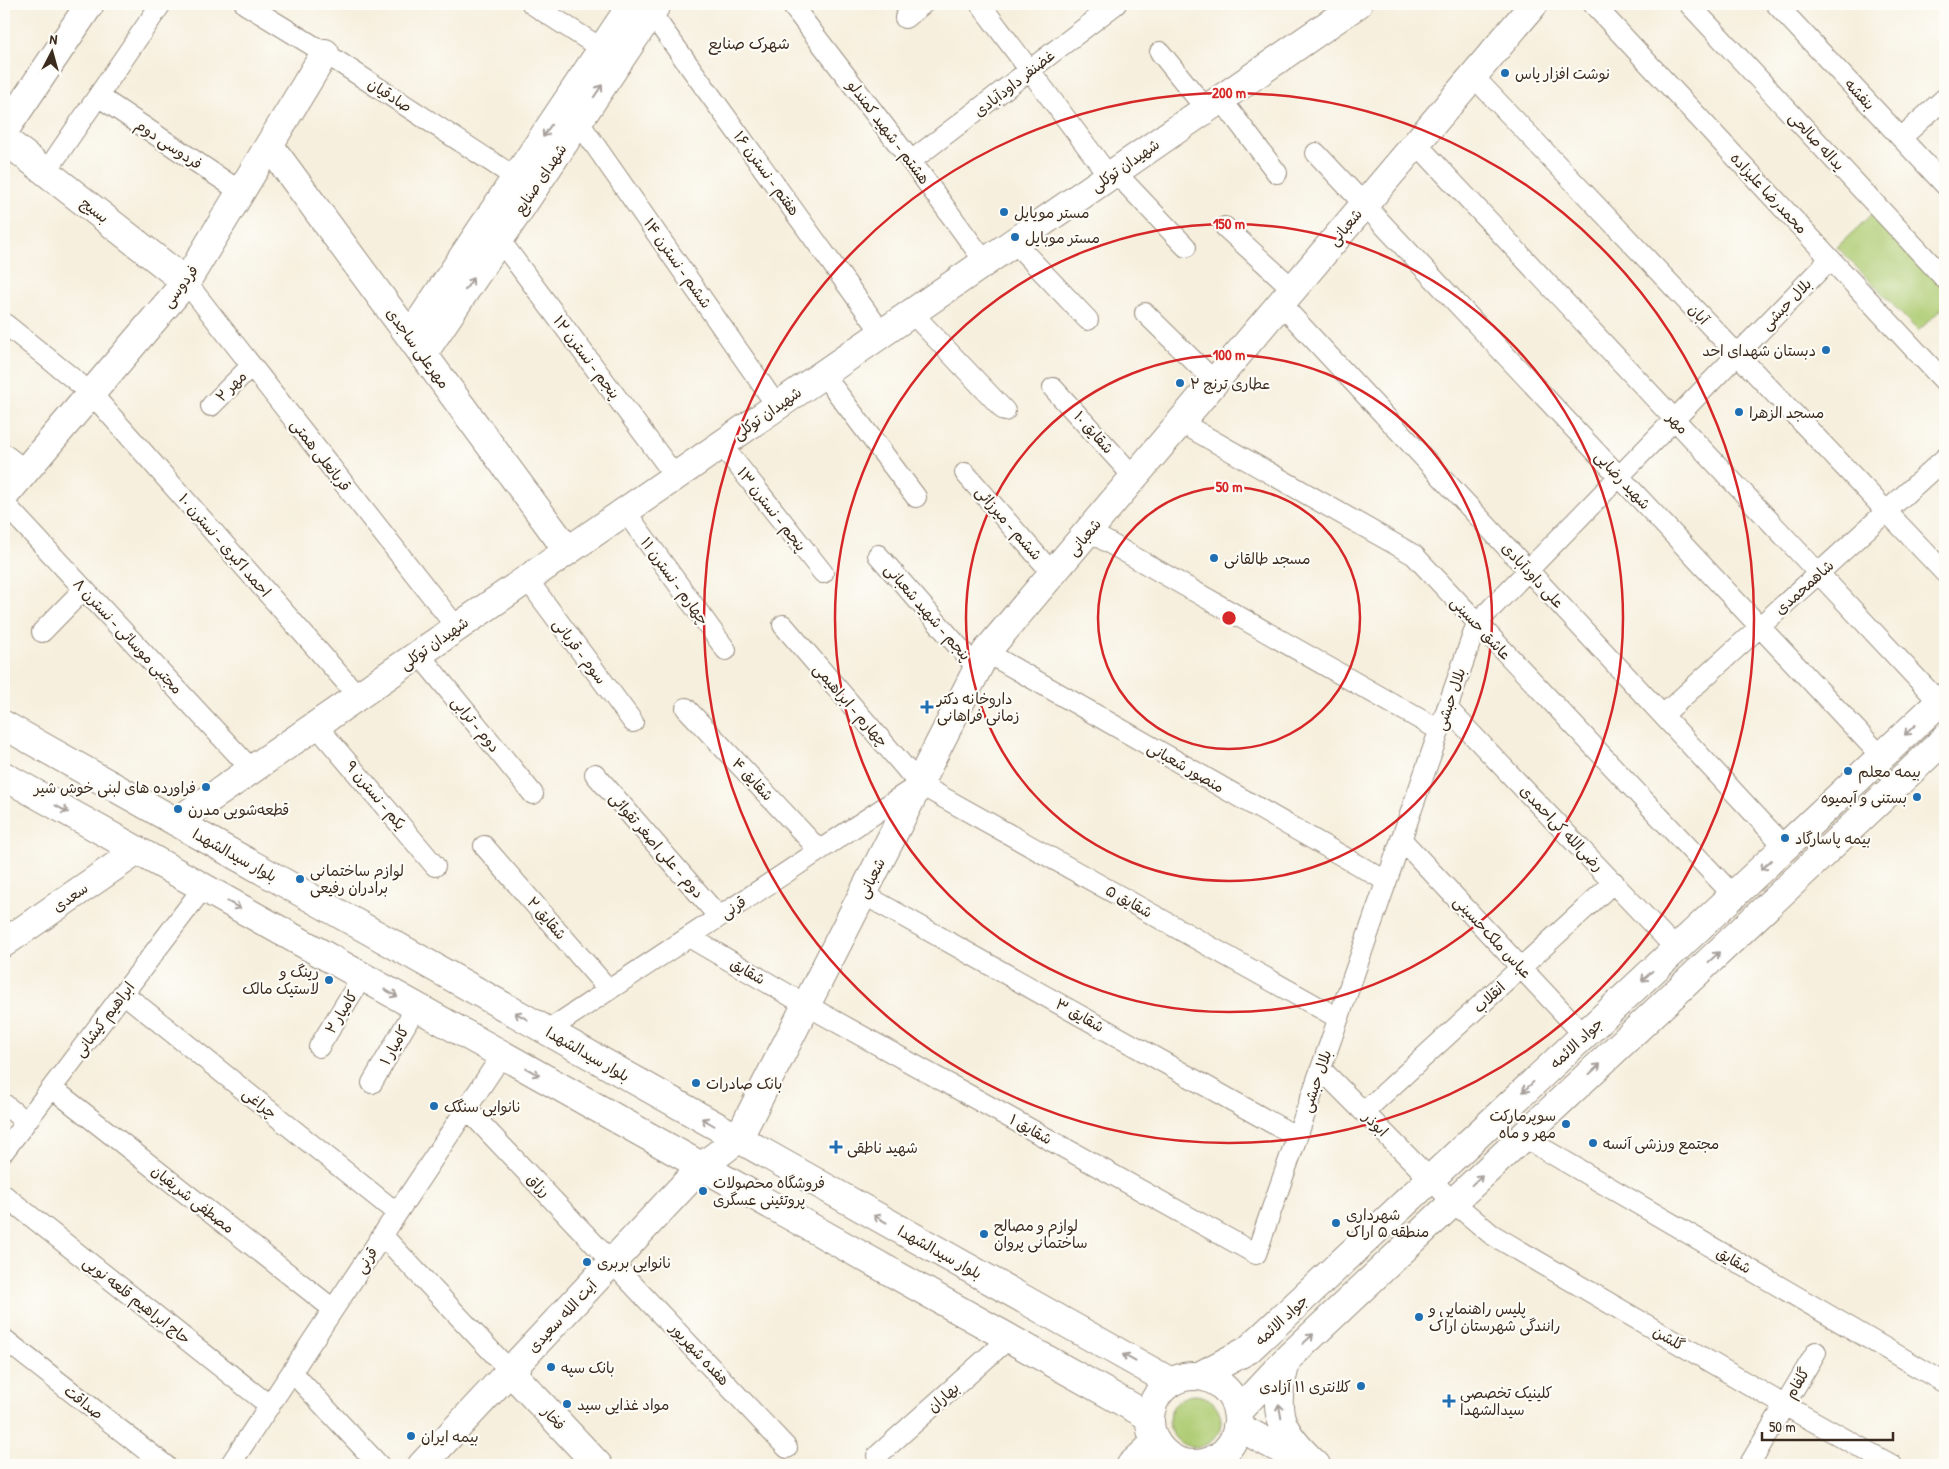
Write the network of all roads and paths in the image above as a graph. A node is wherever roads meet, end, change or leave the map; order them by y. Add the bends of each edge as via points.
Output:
1 (90, 4) edge
2 (161, 4) edge
3 (245, 4) edge
4 (532, 4) edge
5 (791, 4) edge
6 (923, 4) edge
7 (980, 4) edge
8 (1116, 4) edge
9 (1534, 4) edge
10 (1592, 4) edge
11 (1689, 4) edge
12 (1776, 4) edge
13 (1354, 5) edge
14 (647, 7) edge
15 (905, 18) dead end
16 (1160, 52) dead end
17 (325, 53) junction
18 (611, 54) junction
19 (1030, 70) junction
20 (1473, 76) junction
21 (98, 96) junction
22 (1945, 98) edge
23 (1214, 104) junction
24 (578, 121) junction
25 (4, 131) edge
26 (1901, 138) junction
27 (4, 139) edge
28 (1416, 143) junction
29 (269, 145) junction
30 (1316, 153) dead end
31 (911, 161) junction
32 (46, 172) junction
33 (1277, 173) dead end
34 (1112, 174) junction
35 (524, 183) junction
36 (1945, 185) edge
37 (241, 192) junction
38 (1365, 204) junction
39 (1225, 227) dead end
40 (500, 239) junction
41 (1014, 242) junction
42 (1186, 247) dead end
43 (1830, 259) junction
44 (985, 262) junction
45 (1945, 279) edge
46 (186, 282) junction
47 (1287, 296) junction
48 (444, 304) junction
49 (912, 312) junction
50 (1146, 313) dead end
51 (1088, 320) dead end
52 (4, 323) edge
53 (882, 333) junction
54 (416, 345) junction
55 (1737, 354) junction
56 (251, 366) junction
57 (823, 374) junction
58 (1215, 382) junction
59 (1945, 382) edge
60 (1053, 388) dead end
61 (91, 394) junction
62 (211, 406) dead end
63 (777, 406) junction
64 (1005, 411) dead end
65 (1676, 420) junction
66 (1180, 422) junction
67 (722, 444) junction
68 (4, 454) edge
69 (1945, 458) edge
70 (26, 471) junction
71 (966, 473) dead end
72 (676, 476) junction
73 (1620, 476) junction
74 (1134, 477) junction
75 (4, 496) edge
76 (916, 497) dead end
77 (4, 503) edge
78 (625, 511) junction
79 (1887, 512) junction
80 (1088, 531) junction
81 (568, 551) junction
82 (878, 555) dead end
83 (1528, 570) junction
84 (823, 573) dead end
85 (1945, 573) edge
86 (1052, 574) junction
87 (1819, 574) junction
88 (527, 579) junction
89 (84, 590) junction
90 (1476, 623) junction
91 (783, 626) dead end
92 (1760, 627) junction
93 (457, 628) junction
94 (42, 632) dead end
95 (726, 650) dead end
96 (419, 654) junction
97 (982, 661) junction
98 (358, 696) junction
99 (1943, 703) edge
100 (686, 708) dead end
101 (1447, 708) junction
102 (1663, 715) junction
103 (633, 722) dead end
104 (4, 725) edge
105 (316, 725) junction
106 (1439, 730) junction
107 (1945, 739) edge
108 (1881, 756) junction
109 (252, 770) junction
110 (595, 774) dead end
111 (4, 776) edge
112 (919, 784) junction
113 (533, 794) dead end
114 (176, 822) junction
115 (1401, 840) junction
116 (484, 846) dead end
117 (1785, 847) junction
118 (819, 850) junction
119 (137, 851) junction
120 (435, 866) dead end
121 (1386, 881) junction
122 (1614, 882) junction
123 (204, 888) junction
124 (863, 894) junction
125 (1734, 895) junction
126 (719, 917) junction
127 (689, 937) junction
128 (4, 943) edge
129 (1676, 949) junction
130 (1521, 968) junction
131 (362, 977) junction
132 (609, 990) junction
133 (124, 993) junction
134 (806, 1004) junction
135 (416, 1007) junction
136 (1338, 1018) junction
137 (547, 1031) junction
138 (1584, 1035) junction
139 (319, 1047) dead end
140 (502, 1055) junction
141 (1321, 1069) junction
142 (372, 1083) dead end
143 (52, 1088) junction
144 (4, 1104) edge
145 (466, 1108) junction
146 (1364, 1112) junction
147 (26, 1122) junction
148 (1297, 1137) junction
149 (1523, 1137) junction
150 (738, 1139) junction
151 (4, 1151) edge
152 (701, 1166) junction
153 (1430, 1179) junction
154 (4, 1194) edge
155 (1453, 1202) junction
156 (397, 1213) junction
157 (382, 1235) junction
158 (1256, 1254) joint
159 (613, 1261) junction
160 (333, 1309) junction
161 (1008, 1338) junction
162 (4, 1339) edge
163 (1816, 1352) dead end
164 (1288, 1358) junction
165 (510, 1371) junction
166 (292, 1372) junction
167 (1199, 1376) junction
168 (1172, 1382) junction
169 (1945, 1383) edge
170 (1784, 1405) junction
171 (270, 1406) junction
172 (1237, 1419) junction
173 (1162, 1446) edge
174 (788, 1448) dead end
175 (877, 1456) dead end
176 (1221, 1463) edge
177 (1752, 1464) edge
178 (164, 1465) edge
179 (230, 1465) edge
180 (379, 1465) edge
181 (422, 1465) edge
182 (598, 1465) edge
183 (1130, 1465) edge
184 (1310, 1465) edge
185 (1316, 1465) edge
186 (1892, 1465) edge

1 - 25 street
2 - 21 street
3 - 17 street, صادقیان
4 - 18 street
5 - 31 street, هشتم - شهید کمندلو
6 - 15 street
7 - 19 street
8 - 19 street, غضنفر داودآبادی
9 - 20 street, شعبانی
10 - 43 street, محمدرضا علیزاده
11 - 45 street, یداله صالحی
12 - 26 street, بنفشه
13 - 23 street, شهیدان توکلی
14 - 18 street, شهدای صنایع
14 - 53 street, هفتم - نسترن ۱۶
16 - 23 street
17 - 29 street, فردوسی
17 - 35 street, صادقیان
24 -> 18 street, شهدای صنایع
18 -> 35 street, شهدای صنایع
19 - 31 street, غضنفر داودآبادی
19 - 34 street
20 - 28 street, شعبانی
20 - 55 street, آبان
21 - 32 street
21 - 37 street, فردوسی دوم
22 - 26 street
23 - 33 street
23 - 34 street, شهیدان توکلی
24 - 35 street, شهدای صنایع
24 - 63 street, ششم - نسترن ۱۴
26 - 36 street, بنفشه
27 - 32 street, بسیج
28 - 38 street, شعبانی
28 - 65 street, مهر
29 - 37 street, فردوسی
29 - 54 street, مهرعلی ساجدی
30 - 38 street, شهید رضایی
31 - 44 street, هشتم - شهید کمندلو
32 - 46 street, بسیج
34 - 41 street, شهیدان توکلی
34 - 42 street
35 - 40 street, شهدای صنایع
35 - 48 street, شهدای صنایع
37 - 46 street, فردوسی
38 - 47 street, شعبانی
38 - 73 street, شهید رضایی
39 - 47 street, علی داودآبادی
48 -> 40 street, شهدای صنایع
40 - 72 street, پنجم - نسترن ۱۲
41 - 44 street, شهیدان توکلی
41 - 51 street
43 - 55 street, بلال حبشی
43 - 59 street, محمدرضا علیزاده
44 - 49 street, شهیدان توکلی
46 - 56 street, قربانعلی همتی
46 - 61 street, فردوسی
47 - 58 street, شعبانی
47 - 83 street, علی داودآبادی
48 - 54 street, شهدای صنایع
49 - 53 street, شهیدان توکلی
49 - 64 street
50 - 58 street
52 - 61 street, احمد اکبری - نسترن ۱۰
53 - 57 street, شهیدان توکلی
54 - 81 street, مهرعلی ساجدی
55 - 65 street, بلال حبشی
55 - 79 street, آبان
56 - 62 street, مهر ۲
56 - 93 street, قربانعلی همتی
57 - 63 street, شهیدان توکلی
57 - 76 street
58 - 66 street, شعبانی
60 - 74 street, شقایق ۱۰
61 - 70 street, فردوسی
61 - 98 street, احمد اکبری - نسترن ۱۰
63 - 67 street, شهیدان توکلی
65 - 73 street, بلال حبشی
65 - 87 street, مهر
66 - 74 street, شعبانی
66 - 90 street, عاشق حسینی via 1414,555
67 - 72 street, شهیدان توکلی
67 - 84 street, پنجم - نسترن ۱۳
68 - 70 street
69 - 79 street, شاهمحمدی
70 - 75 street, فردوسی
71 - 86 street, ششم - میرزائی
72 - 78 street, شهیدان توکلی
73 - 83 street, بلال حبشی
73 - 92 street, شهید رضایی
74 - 80 street, شعبانی
77 - 89 street, مجتبی موسائی - نسترن ۸
78 - 81 street, شهیدان توکلی
78 - 95 street, چهارم - نسترن ۱۱
79 - 85 street, آبان
79 - 87 street, شاهمحمدی
80 - 86 street, شعبانی
80 - 106 street
81 - 88 street, شهیدان توکلی
82 - 97 street, پنجم - شهید شعبانی
83 - 90 street, بلال حبشی
83 - 102 street, علی داودآبادی
86 - 97 street, شعبانی
87 - 92 street, شاهمحمدی
87 - 99 street, مهر
88 - 93 street, شهیدان توکلی
88 - 103 street, سوم - قربانی
89 - 94 street
89 - 109 street, مجتبی موسائی - نسترن ۸
90 - 101 street, بلال حبشی
90 - 125 street, عاشق حسینی
91 - 112 street, چهارم - ابراهیمی
92 - 102 street, شاهمحمدی
92 - 108 street, شهید رضایی
93 - 96 street, شهیدان توکلی
96 - 98 street, شهیدان توکلی
96 - 113 street, دوم - ترابی
97 - 112 street, شعبانی
97 - 121 street, منصور شعبانی
98 - 105 street, شهیدان توکلی
99 -> 108 street, جواد الائمه
100 - 118 street, شقایق ۴
101 - 106 street, بلال حبشی
101 - 122 street, رضی‌الله کی‌احمدی
102 - 117 street, علی داودآبادی
104 - 114 street, بلوار سیدالشهدا
105 - 109 street, شهیدان توکلی
105 - 120 street, یکم - نسترن ۹
106 - 115 street, بلال حبشی
149 -> 107 street
108 - 117 street, جواد الائمه
109 - 114 street, شهیدان توکلی
110 - 126 street, دوم - علی اصغر تقوائی
111 -> 119 street
112 - 118 street, قرنی
112 - 124 street, شعبانی
112 - 136 street, شقایق ۵
137 -> 114 street, بلوار سیدالشهدا
115 - 121 street, بلال حبشی
115 - 130 street, عباس ملک‌حسینی
116 - 132 street, شقایق ۲
117 -> 125 street, جواد الائمه
118 - 126 street, قرنی
119 - 123 street
119 - 128 street, سعدی
121 - 136 street, بلال حبشی
122 - 129 street, رضی‌الله کی‌احمدی
122 - 130 street, انقلاب
123 -> 131 street
123 - 133 street, ابراهیم کیشانی
124 - 134 street, شعبانی
124 - 148 street, شقایق ۳
125 - 129 street, جواد الائمه
126 - 127 street, قرنی
127 - 132 street, قرنی
127 - 134 street, شقایق
129 -> 138 street, جواد الائمه
130 - 138 street, عباس ملک‌حسینی
130 - 146 street, انقلاب
131 -> 135 street
131 - 139 street, کامیار ۲
132 - 137 street, قرنی
133 - 143 street, ابراهیم کیشانی
133 - 156 street, چراغی
134 - 150 street, شعبانی
134 - 158 street, شقایق ۱
135 - 140 street
135 - 142 street, کامیار ۱
136 - 141 street, بلال حبشی
137 - 140 street
150 -> 137 street, بلوار سیدالشهدا
138 -> 153 street, جواد الائمه
140 - 145 street, قرنی
140 -> 152 street
141 - 146 street, ابوذر
141 - 148 street, بلال حبشی
143 - 147 street, ابراهیم کیشانی
143 - 160 street, مصطفی شریفیان
144 - 147 street
145 - 156 street, قرنی
145 - 159 street, رزاق
146 - 153 street, ابوذر
147 - 151 street, ابراهیم کیشانی
148 - 158 street, بلال حبشی
155 -> 149 street
149 - 169 street, شقایق
150 - 152 street, آیت الله سعیدی
168 -> 150 street, بلوار سیدالشهدا
152 - 159 street, آیت الله سعیدی
152 - 161 street
153 - 155 street, ابوذر
153 - 167 street, جواد الائمه via 1248,1350
154 - 171 street, حاج ابراهیم قلعه نویی
164 -> 155 street
155 - 170 street, گلشن via 1490,1234
156 - 157 street, قرنی
157 - 160 street, قرنی
157 - 165 street
159 - 165 street, آیت الله سعیدی
159 - 174 street, هفده شهریور
160 - 166 street, قرنی
161 - 173 street
161 - 175 street, بهاران
162 - 178 street, صداقت
163 - 170 street, گلفام
164 - 172 street
185 -> 164 street via 1293,1441 1278,1408 1279,1386
165 - 181 street, آیت الله سعیدی
165 - 182 street, فخار
166 - 171 street, قرنی
166 - 180 street
167 - 168 street
167 - 172 street via 1224,1388 1232,1399
168 - 173 street via 1160,1391 1153,1404
170 - 177 street, گلفام
170 - 186 street, گلشن
171 - 179 street, قرنی
172 - 176 street via 1234,1436 1221,1454
172 - 184 street
173 - 176 street via 1186,1463
173 - 183 street

